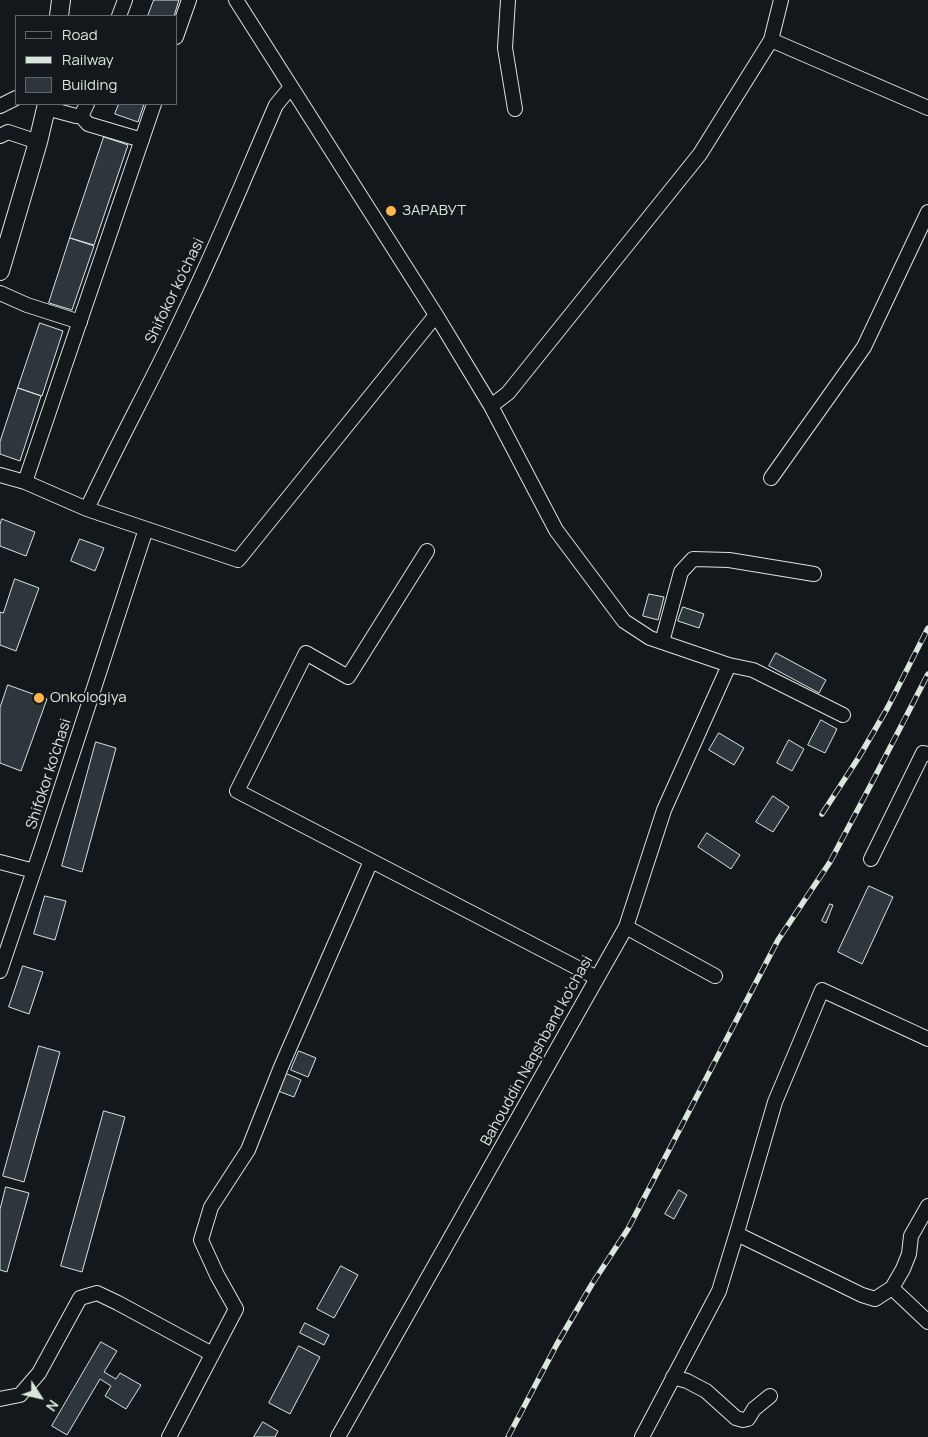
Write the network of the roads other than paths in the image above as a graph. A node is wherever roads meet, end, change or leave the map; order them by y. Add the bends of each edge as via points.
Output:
1 (61, 0) edge
2 (124, 0) edge
3 (189, 0) edge
4 (508, 0) edge
5 (781, 0) edge
6 (237, 1) edge
7 (60, 15) edge
8 (119, 15) edge
9 (178, 32) edge
10 (771, 40) junction
11 (291, 87) junction
12 (15, 98) edge
13 (154, 105) edge
14 (0, 106) edge
15 (46, 106) edge
16 (928, 108) edge
17 (515, 109) dead end
18 (84, 110) edge
19 (0, 136) edge
20 (142, 140) junction
21 (38, 142) junction
22 (928, 212) edge
23 (0, 271) edge
24 (0, 293) edge
25 (436, 315) junction
26 (80, 322) junction
27 (491, 406) junction
28 (0, 475) edge
29 (771, 478) dead end
30 (26, 482) junction
31 (86, 509) junction
32 (146, 529) junction
33 (427, 551) dead end
34 (814, 574) dead end
35 (662, 642) junction
36 (729, 665) junction
37 (843, 715) dead end
38 (928, 754) edge
39 (871, 859) dead end
40 (371, 861) junction
41 (0, 862) edge
42 (34, 871) junction
43 (626, 927) junction
44 (0, 971) edge
45 (715, 976) dead end
46 (597, 978) junction
47 (928, 1039) edge
48 (928, 1206) edge
49 (737, 1234) junction
50 (892, 1288) junction
51 (928, 1322) edge
52 (212, 1354) junction
53 (673, 1377) junction
54 (770, 1396) dead end
55 (0, 1399) edge
56 (169, 1437) edge
57 (338, 1437) edge
58 (642, 1437) edge

1 - 7 main road
2 - 8 street
3 - 9 street
4 - 17 street via 505,48
5 - 10 street
6 - 11 street
10 - 16 street
10 - 27 street via 700,154 508,393
11 - 25 street
11 - 31 street, Shifokor ko'chasi via 276,105 185,312
12 - 14 street
13 - 20 street
15 - 18 street via 76,116
15 - 21 main road
18 - 20 street via 88,124
19 - 21 street via 8,132
20 - 26 street
21 - 23 main road
22 - 29 street via 864,347
24 - 26 street
25 - 27 street
25 - 32 street via 238,560
26 - 30 street
27 - 35 street via 556,530 624,621
28 - 30 street
30 - 31 street
31 - 32 street
32 - 42 street, Shifokor ko'chasi
33 - 40 street via 348,676 306,653 237,791
34 - 35 street via 729,560 693,559 681,572
35 - 36 street
36 - 37 street via 753,670
36 - 43 street, Bahouddin Naqshband ko'chasi via 664,810
38 - 39 street via 923,753
40 - 46 street
40 - 52 street via 248,1150 211,1207 202,1240 236,1309
41 - 42 street
42 - 44 street, Shifokor ko'chasi
43 - 45 street
43 - 46 street, Bahouddin Naqshband ko'chasi
46 - 57 street, Bahouddin Naqshband ko'chasi
47 - 49 street via 822,990 775,1102
48 - 50 street via 911,1236 909,1254
49 - 50 street via 862,1295 875,1299
49 - 53 street via 719,1290
50 - 51 street
52 - 55 street via 97,1293 80,1298 39,1374 20,1395
52 - 56 street
53 - 54 street via 706,1391 736,1418 744,1420
53 - 58 street

